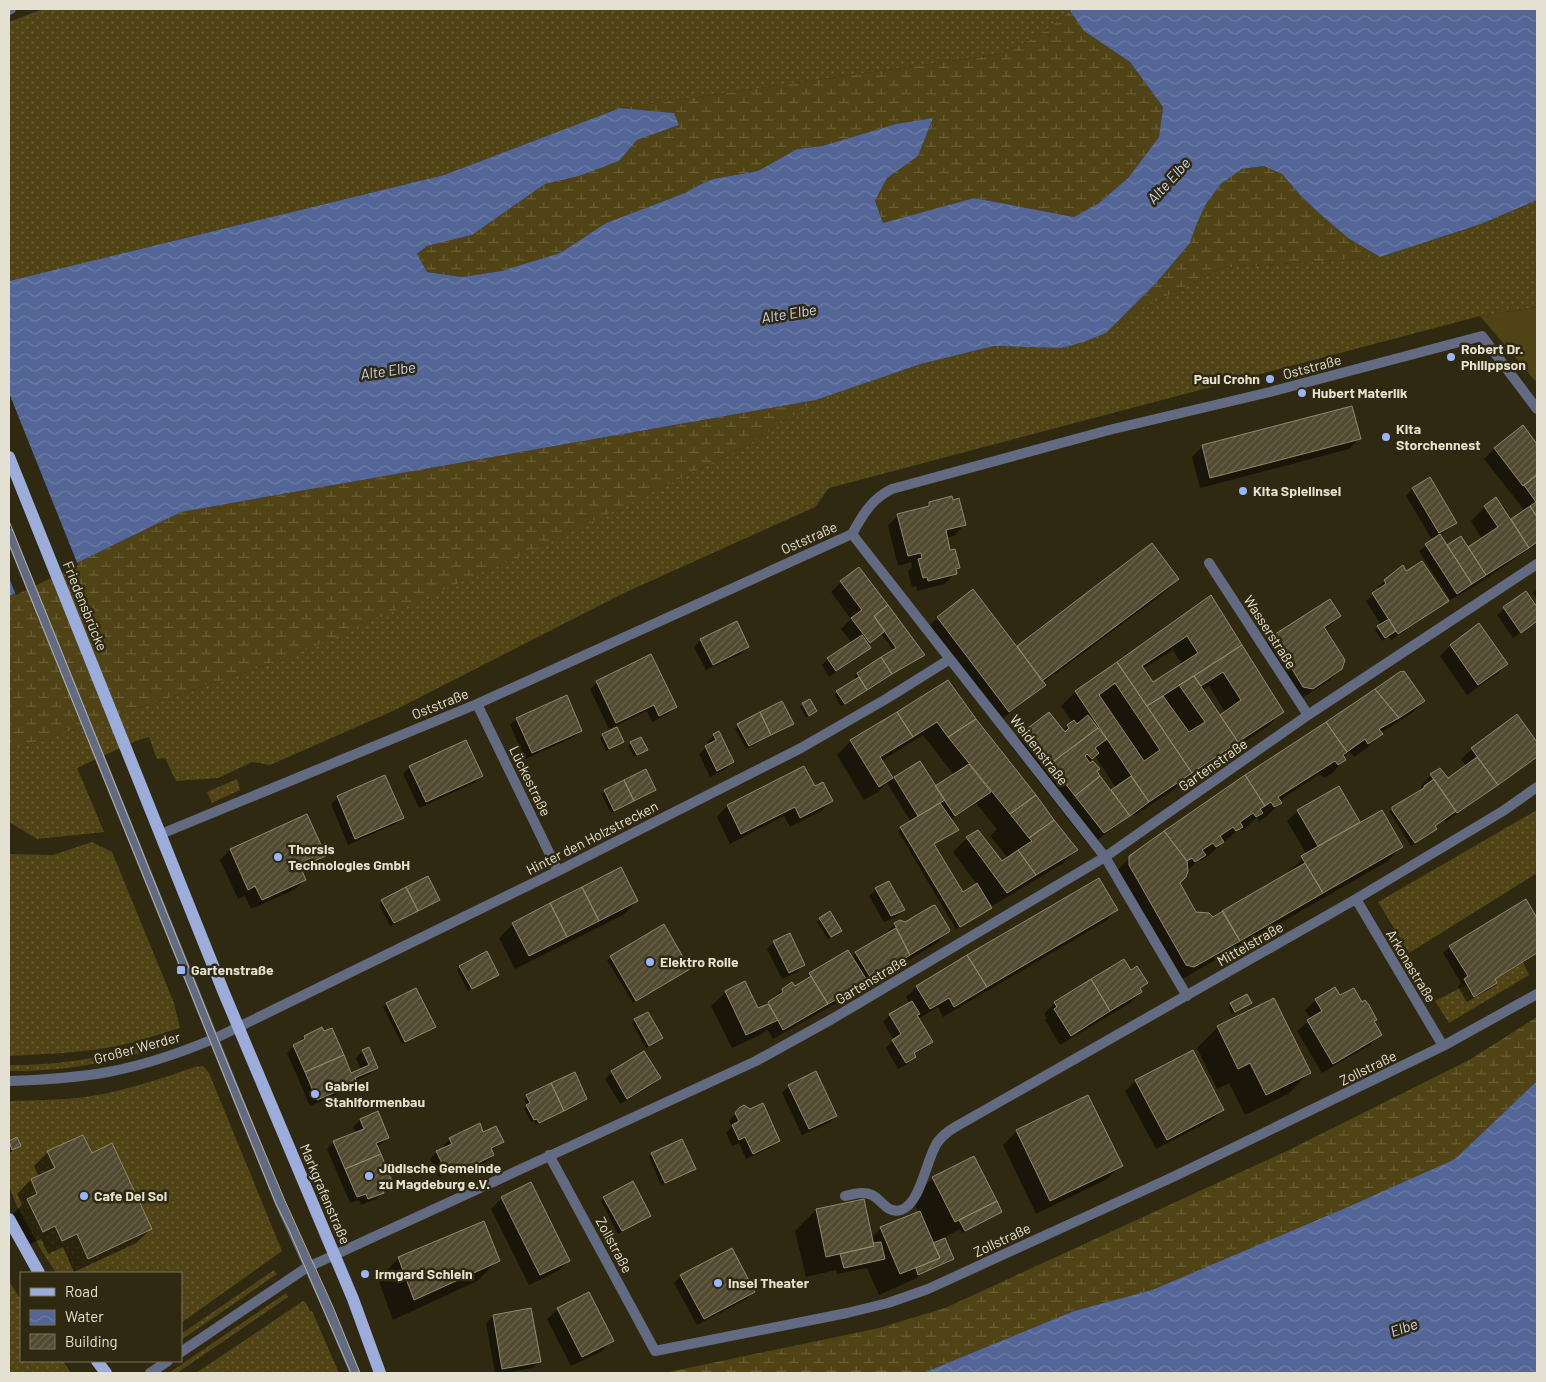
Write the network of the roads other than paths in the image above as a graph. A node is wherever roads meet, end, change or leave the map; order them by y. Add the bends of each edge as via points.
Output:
1 (1537, 409) edge
2 (9, 457) edge
3 (9, 533) edge
4 (852, 534) junction
5 (1209, 563) dead end
6 (1537, 564) edge
7 (950, 659) junction
8 (477, 704) junction
9 (1308, 715) junction
10 (1537, 787) edge
11 (161, 834) junction
12 (1105, 858) junction
13 (558, 871) junction
14 (1356, 899) junction
15 (1537, 994) edge
16 (1186, 996) junction
17 (238, 1028) junction
18 (213, 1039) junction
19 (1443, 1046) junction
20 (9, 1081) edge
21 (549, 1155) junction
22 (845, 1196) dead end
23 (9, 1219) edge
24 (335, 1255) junction
25 (310, 1266) junction
26 (38, 1272) edge
27 (182, 1351) edge
28 (98, 1362) edge
29 (166, 1362) edge
30 (106, 1373) edge
31 (150, 1373) edge
32 (355, 1373) edge
33 (380, 1373) edge

1 - 4 street, Oststraße via 1482,336 1109,430 892,489 871,503
2 - 11 main road, Friedensbrücke
3 - 18 street
4 - 7 street, Weidenstraße
4 - 8 street, Oststraße
5 - 9 street, Wasserstraße
6 - 9 street, Gartenstraße
7 - 12 street, Weidenstraße
7 - 13 street, Hinter den Holzstrecken via 815,740
8 - 11 street, Oststraße
8 - 13 street, Lückestraße
9 - 12 street, Gartenstraße
10 - 14 street, Mittelstraße via 1503,811
11 - 17 main road, Markgrafenstraße
12 - 16 street, Weidenstraße
12 - 21 street, Gartenstraße via 788,1044
13 - 17 street, Hinter den Holzstrecken
14 - 16 street, Mittelstraße
14 - 19 street, Arkonastraße
15 - 19 street, Zollstraße
16 - 22 street, Mittelstraße via 948,1132 939,1140 930,1157 912,1202 904,1208 890,1210 867,1194
17 - 18 street, Großer Werder
17 - 24 main road, Markgrafenstraße
18 - 20 street, Großer Werder via 120,1070 55,1079
18 - 25 street via 280,1203
19 - 21 street, Zollstraße via 1175,1176 920,1292 847,1314 655,1350
21 - 24 street, Gartenstraße
23 - 26 main road
24 - 25 street, Gartenstraße
24 - 33 main road, Markgrafenstraße
25 - 27 street, Gartenstraße
25 - 32 street
28 - 30 main road
29 - 31 street

